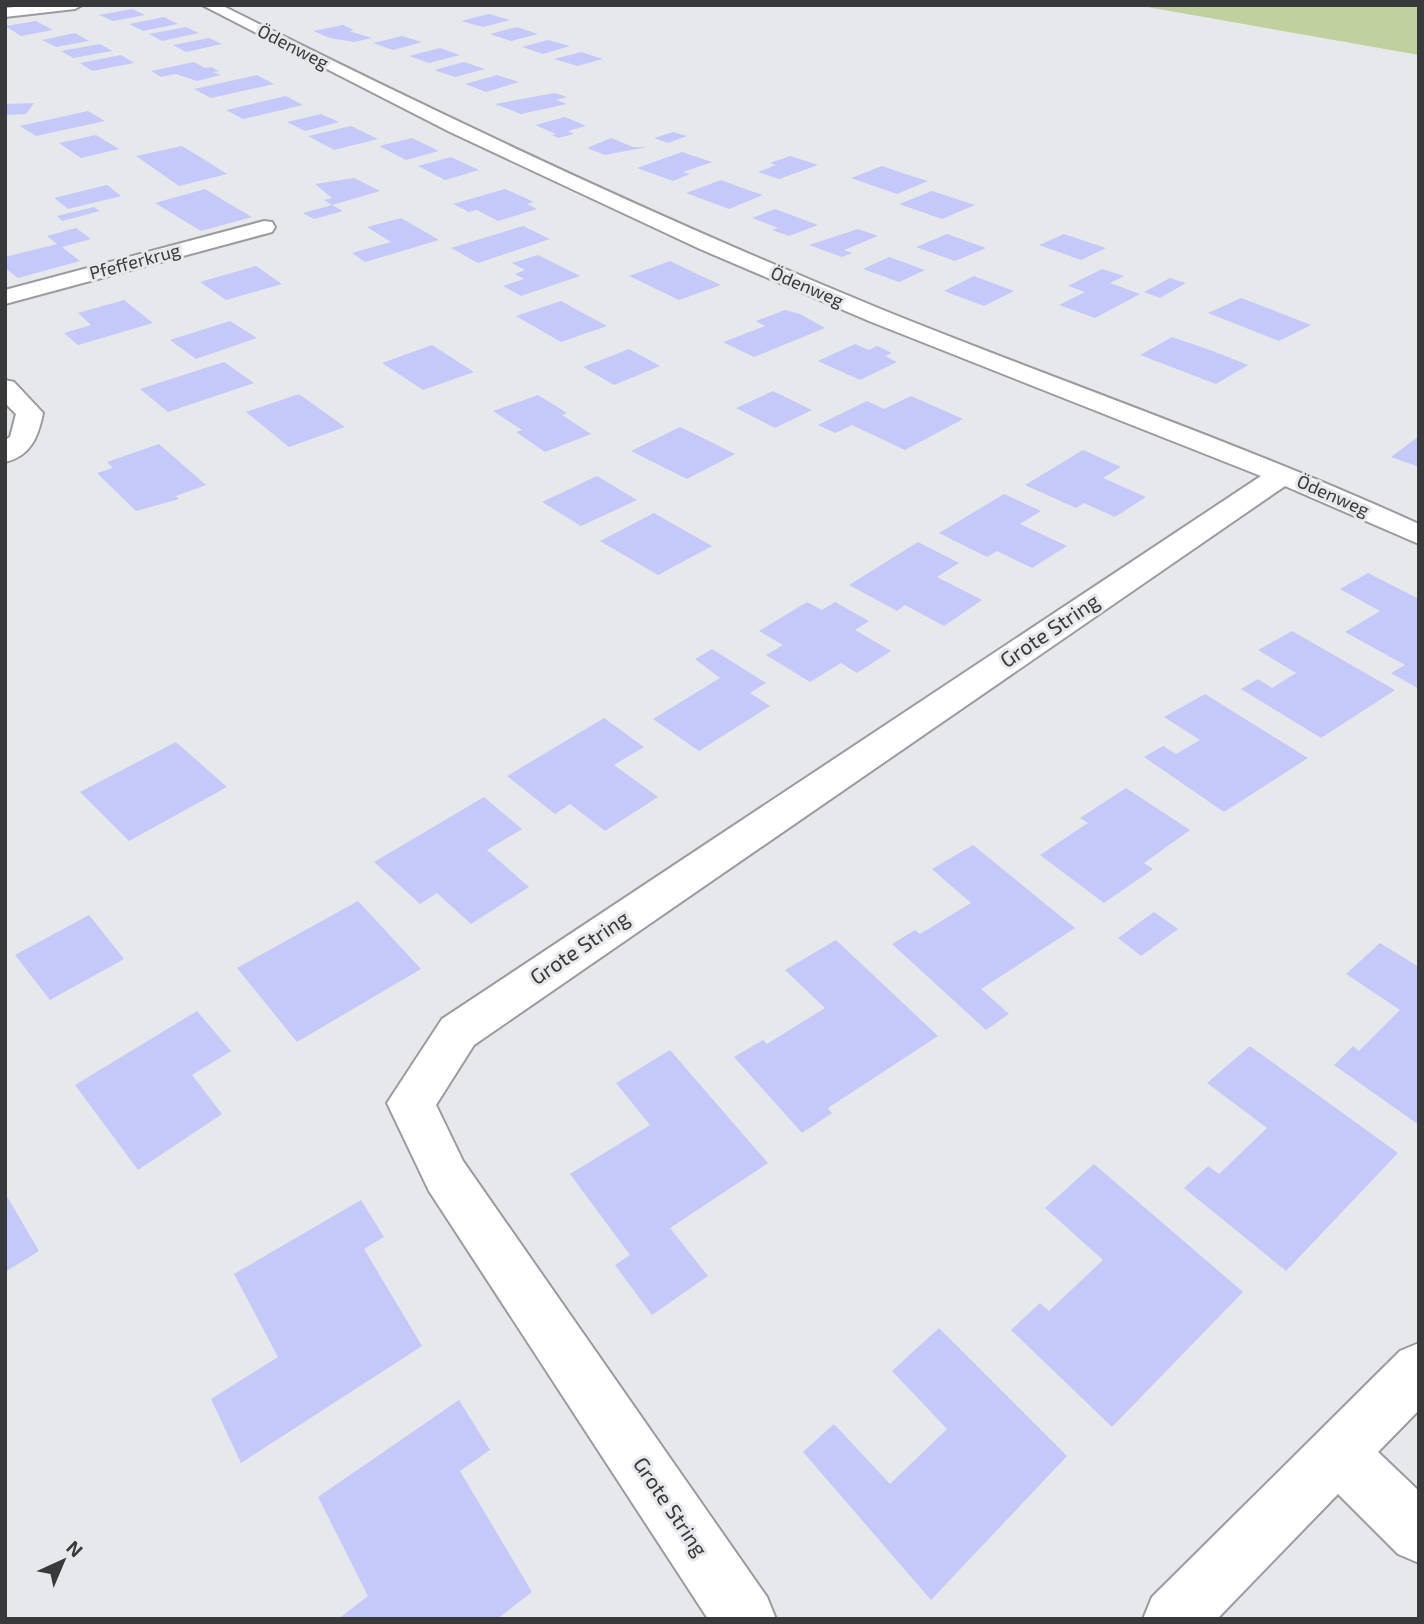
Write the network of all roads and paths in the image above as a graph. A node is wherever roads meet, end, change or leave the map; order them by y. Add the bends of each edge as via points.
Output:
1 (75, 5) edge
2 (209, 5) edge
3 (5, 13) edge
4 (264, 227) dead end
5 (5, 298) edge
6 (5, 388) edge
7 (5, 454) edge
8 (1283, 474) junction
9 (1419, 535) edge
10 (1419, 1370) edge
11 (1337, 1452) junction
12 (1419, 1533) edge
13 (745, 1619) edge
14 (1174, 1619) edge

1 - 3 street
2 - 8 street, Ödenweg via 405,103 761,267
4 - 5 street, Pfefferkrug
6 - 7 street via 30,413 23,440
8 - 9 street, Ödenweg
8 - 13 street, Grote String via 458,1032 411,1102 446,1176
10 - 11 street
11 - 12 street
11 - 14 street

